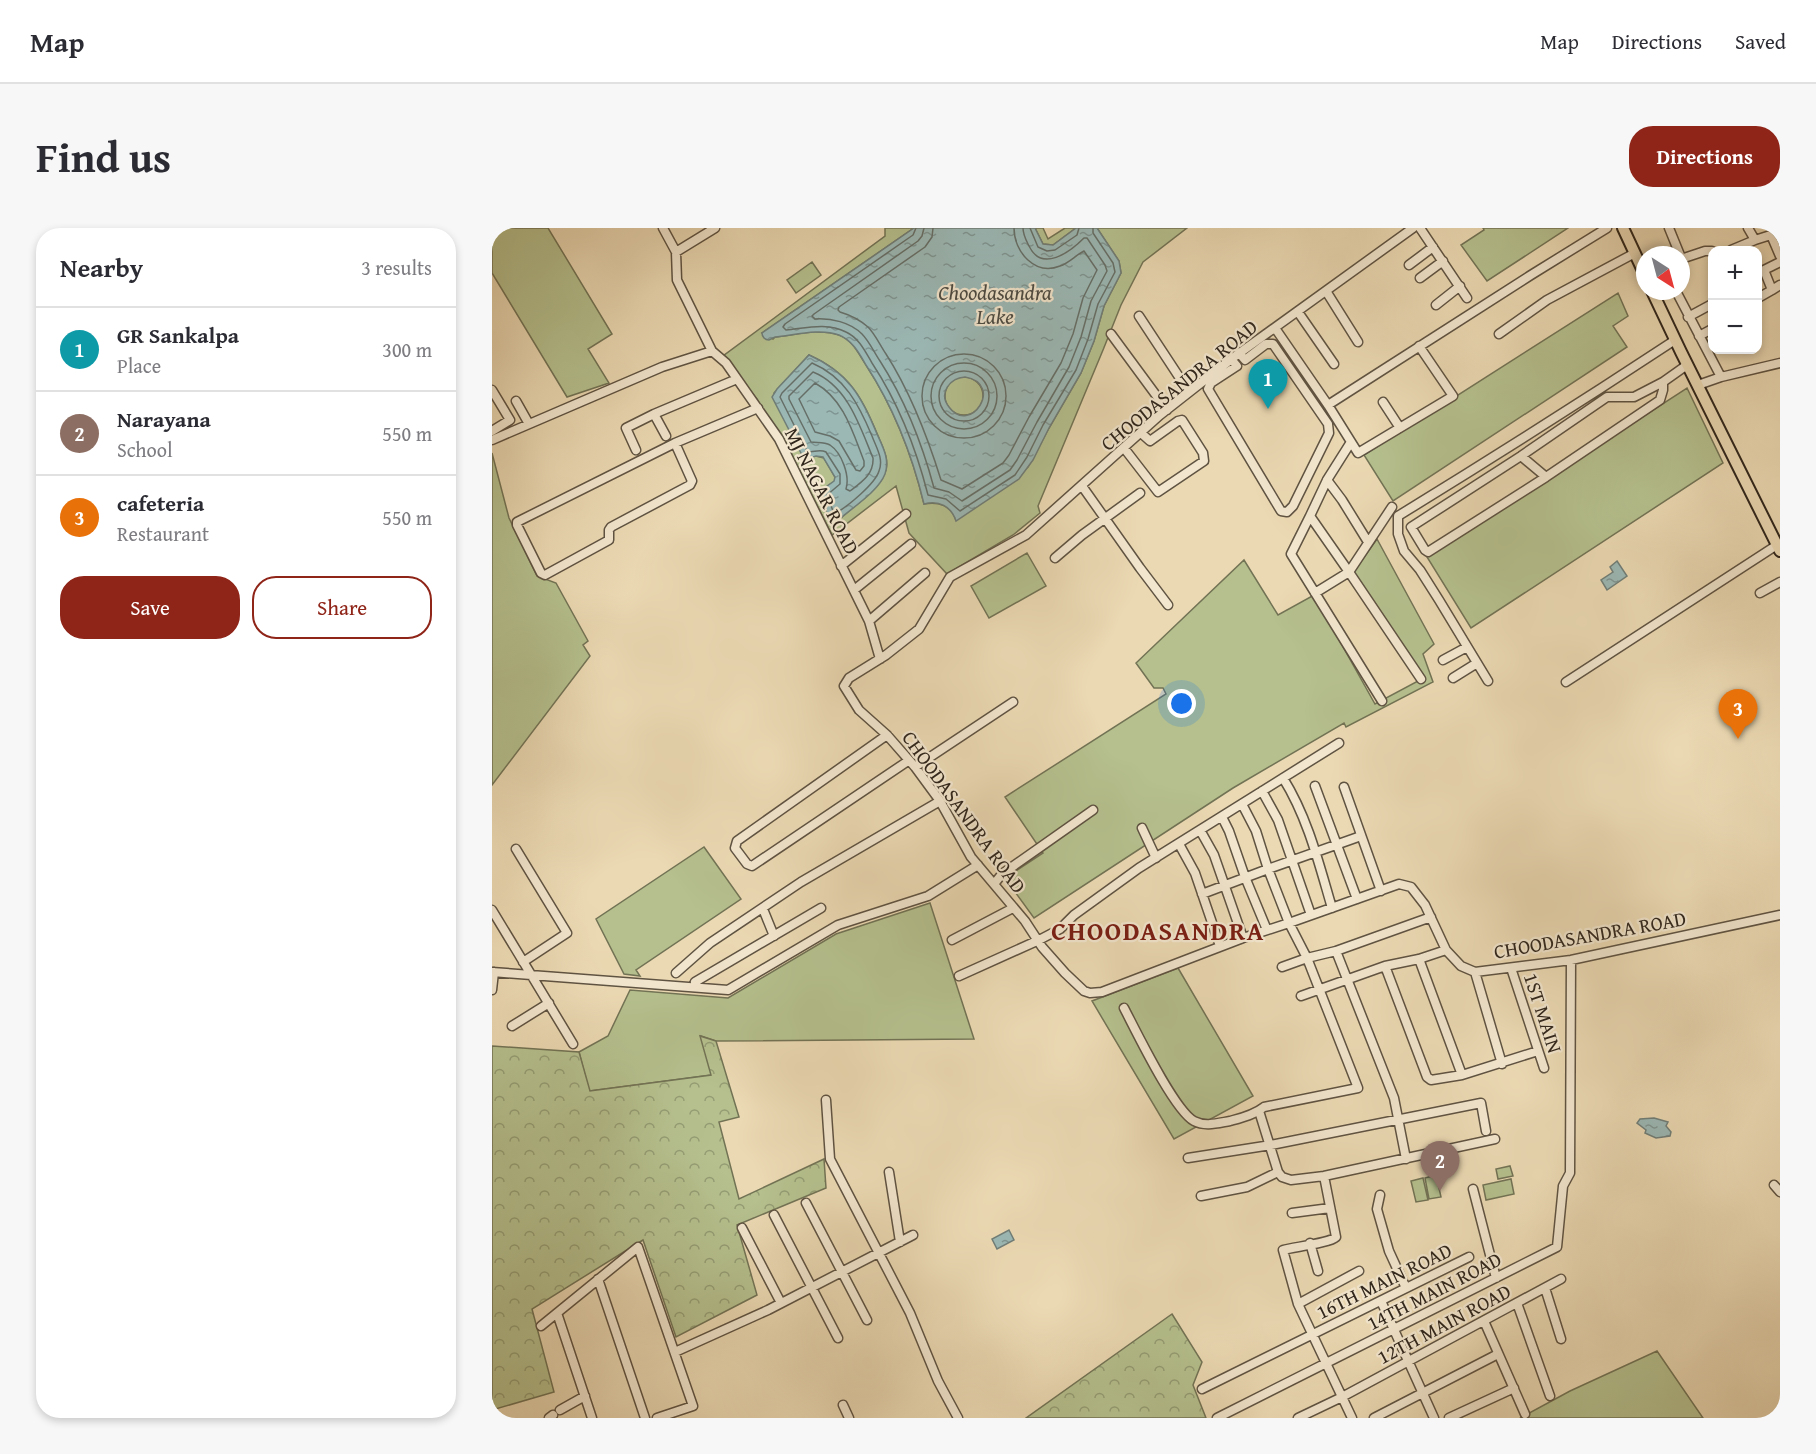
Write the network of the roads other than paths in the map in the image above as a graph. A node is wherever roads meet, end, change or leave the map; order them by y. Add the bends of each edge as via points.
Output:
1 (663, 228) edge
2 (715, 228) edge
3 (1413, 228) edge
4 (1420, 228) edge
5 (1607, 228) edge
6 (1623, 228) edge
7 (1669, 228) edge
8 (1748, 228) edge
9 (1780, 232) edge
10 (1771, 235) junction
11 (1755, 240) junction
12 (1676, 246) edge
13 (1741, 246) edge
14 (1433, 247) junction
15 (1708, 251) edge
16 (676, 252) junction
17 (1635, 253) joint
18 (1690, 255) edge
19 (1780, 256) edge
20 (1443, 261) junction
21 (1780, 261) edge
22 (1409, 265) dead end
23 (1420, 278) dead end
24 (1460, 286) junction
25 (1776, 288) edge
26 (1326, 291) junction
27 (1762, 296) edge
28 (1467, 298) dead end
29 (1656, 300) edge
30 (1680, 300) edge
31 (1436, 305) dead end
32 (1708, 307) edge
33 (1298, 312) junction
34 (1139, 316) dead end
35 (1688, 317) junction
36 (1275, 328) junction
37 (1708, 332) edge
38 (1111, 334) dead end
39 (1499, 334) dead end
40 (1699, 336) junction
41 (1675, 340) junction
42 (1358, 342) dead end
43 (1419, 346) junction
44 (712, 351) junction
45 (1242, 356) junction
46 (1234, 362) junction
47 (1780, 363) edge
48 (1334, 364) dead end
49 (1687, 365) junction
50 (1721, 377) junction
51 (737, 379) junction
52 (1663, 382) junction
53 (1698, 386) junction
54 (492, 390) edge
55 (1189, 392) junction
56 (516, 401) dead end
57 (1383, 402) dead end
58 (1328, 405) junction
59 (758, 408) junction
60 (1167, 410) junction
61 (654, 414) junction
62 (529, 424) junction
63 (1400, 428) junction
64 (492, 431) edge
65 (1141, 433) junction
66 (666, 436) dead end
67 (492, 440) edge
68 (1351, 442) junction
69 (675, 443) junction
70 (636, 450) dead end
71 (1127, 451) junction
72 (1521, 456) junction
73 (1546, 477) junction
74 (1327, 480) junction
75 (1082, 486) junction
76 (1140, 493) dead end
77 (1392, 507) dead end
78 (906, 514) dead end
79 (1310, 516) junction
80 (1105, 518) junction
81 (1368, 542) junction
82 (910, 544) dead end
83 (1778, 548) edge
84 (1056, 558) dead end
85 (841, 566) junction
86 (1348, 572) junction
87 (925, 573) dead end
88 (1780, 582) edge
89 (854, 590) junction
90 (1315, 593) junction
91 (1760, 593) dead end
92 (1168, 605) dead end
93 (869, 621) junction
94 (1467, 647) junction
95 (880, 659) junction
96 (1443, 660) dead end
97 (1477, 663) junction
98 (1453, 678) dead end
99 (1421, 679) dead end
100 (1488, 681) dead end
101 (1566, 682) dead end
102 (1382, 701) dead end
103 (1013, 702) dead end
104 (887, 735) junction
105 (1339, 743) dead end
106 (911, 764) junction
107 (1283, 778) junction
108 (1315, 786) dead end
109 (1344, 787) dead end
110 (1262, 791) junction
111 (940, 801) junction
112 (1242, 804) junction
113 (1093, 810) dead end
114 (1222, 817) junction
115 (1142, 828) dead end
116 (1200, 831) junction
117 (1361, 836) junction
118 (1179, 844) junction
119 (1337, 844) junction
120 (516, 849) dead end
121 (1315, 852) junction
122 (1156, 858) junction
123 (1293, 860) junction
124 (978, 865) junction
125 (1268, 869) junction
126 (1245, 877) junction
127 (994, 884) junction
128 (1225, 886) junction
129 (1381, 891) junction
130 (1202, 894) junction
131 (1357, 899) junction
132 (821, 908) dead end
133 (1013, 908) junction
134 (1332, 908) junction
135 (763, 909) junction
136 (492, 910) edge
137 (1311, 915) junction
138 (1780, 915) edge
139 (1431, 917) junction
140 (1289, 923) junction
141 (1267, 930) junction
142 (774, 936) junction
143 (1243, 938) junction
144 (952, 940) dead end
145 (1039, 940) junction
146 (1220, 946) junction
147 (1446, 950) junction
148 (1336, 951) junction
149 (1307, 958) junction
150 (1419, 959) junction
151 (1571, 960) junction
152 (523, 962) junction
153 (1385, 966) junction
154 (1282, 967) dead end
155 (1511, 968) junction
156 (493, 972) edge
157 (1475, 972) junction
158 (676, 974) dead end
159 (531, 975) junction
160 (959, 976) dead end
161 (1347, 978) junction
162 (695, 982) dead end
163 (1320, 988) junction
164 (492, 990) edge
165 (1301, 996) dead end
166 (549, 1003) junction
167 (1124, 1008) dead end
168 (512, 1026) dead end
169 (573, 1044) dead end
170 (1538, 1051) junction
171 (1502, 1064) junction
172 (1544, 1068) dead end
173 (1462, 1075) junction
174 (826, 1100) dead end
175 (1259, 1111) junction
176 (1399, 1119) junction
177 (1486, 1131) dead end
178 (1495, 1139) dead end
179 (1271, 1145) junction
180 (1188, 1158) dead end
181 (1407, 1159) junction
182 (889, 1172) dead end
183 (1278, 1172) junction
184 (1324, 1176) junction
185 (1473, 1189) dead end
186 (1380, 1195) dead end
187 (1202, 1196) dead end
188 (806, 1203) dead end
189 (1330, 1208) junction
190 (1292, 1213) dead end
191 (774, 1215) dead end
192 (742, 1228) dead end
193 (913, 1235) dead end
194 (900, 1242) junction
195 (1310, 1243) junction
196 (879, 1252) junction
197 (1469, 1257) dead end
198 (1318, 1271) dead end
199 (1359, 1271) dead end
200 (841, 1272) junction
201 (1496, 1278) junction
202 (598, 1280) junction
203 (1561, 1280) dead end
204 (812, 1287) junction
205 (1406, 1288) junction
206 (1545, 1288) junction
207 (1381, 1301) junction
208 (781, 1303) junction
209 (1517, 1303) junction
210 (1298, 1304) junction
211 (557, 1313) junction
212 (867, 1320) dead end
213 (1484, 1322) junction
214 (541, 1326) dead end
215 (1394, 1330) junction
216 (1313, 1335) junction
217 (838, 1338) dead end
218 (1561, 1339) dead end
219 (675, 1352) junction
220 (1498, 1354) junction
221 (1408, 1361) junction
222 (1327, 1364) junction
223 (1514, 1388) junction
224 (1203, 1389) dead end
225 (1423, 1393) junction
226 (585, 1396) junction
227 (1550, 1396) dead end
228 (1342, 1397) junction
229 (843, 1406) dead end
230 (1525, 1413) dead end
231 (554, 1415) edge
232 (592, 1418) edge
233 (645, 1418) edge
234 (657, 1418) edge
235 (849, 1418) edge
236 (958, 1418) edge
237 (1217, 1418) edge
238 (1298, 1418) edge
239 (1352, 1418) edge
240 (1374, 1418) edge
241 (1434, 1418) edge
242 (1449, 1418) edge

1 - 16 street
2 - 16 street
3 - 26 street, CHOODASANDRA ROAD
4 - 14 street
5 - 43 street
6 - 17 main road
7 - 12 street
8 - 11 street
9 - 10 street
10 - 11 street
10 - 19 street
11 - 13 street
14 - 20 street
14 - 22 street
15 - 18 street
16 - 44 street, MJ NAGAR ROAD via 677,280
17 - 39 street via 1547,300
20 - 23 street
20 - 24 street
21 - 25 street via 1764,270
24 - 28 street
24 - 31 street
25 - 27 street
26 - 33 street, CHOODASANDRA ROAD
26 - 42 street
29 - 41 main road
30 - 35 street
32 - 35 street
33 - 36 street, CHOODASANDRA ROAD
33 - 48 street
34 - 55 street
35 - 40 street
36 - 45 street, CHOODASANDRA ROAD
36 - 58 street
37 - 40 street
38 - 60 street
40 - 50 street
41 - 49 main road
41 - 94 street via 1398,516 1398,534 1404,551 1440,600
43 - 58 street
43 - 63 street via 1453,396
44 - 51 street, MJ NAGAR ROAD
44 - 62 street via 662,367
45 - 46 street, CHOODASANDRA ROAD
45 - 46 street via 1273,344 1330,429 1287,512 1281,511 1208,389
46 - 55 street, CHOODASANDRA ROAD
47 - 50 street
49 - 52 street
49 - 53 main road
50 - 53 street
51 - 59 street, MJ NAGAR ROAD
51 - 61 street
52 - 72 street via 1634,397 1607,397
52 - 73 street via 1660,400
53 - 83 main road
54 - 64 street via 510,420
55 - 60 street, CHOODASANDRA ROAD
56 - 62 street
57 - 63 street
58 - 68 street
59 - 69 street
59 - 85 street, MJ NAGAR ROAD via 779,439
60 - 65 street, CHOODASANDRA ROAD
61 - 66 street
61 - 70 street via 626,428
62 - 67 street
63 - 68 street via 1359,453
65 - 71 street, CHOODASANDRA ROAD
65 - 71 street via 1149,441 1182,420 1204,461 1158,492
68 - 74 street
69 - 69 street via 517,522 541,573 545,575 609,540 611,527 690,485 692,481
71 - 75 street, CHOODASANDRA ROAD
72 - 73 street
72 - 73 street via 1411,527 1425,550 1428,552
74 - 79 street
74 - 81 street
75 - 80 street
75 - 95 street, CHOODASANDRA ROAD via 1026,535 950,577 920,629
76 - 80 street
77 - 81 street
78 - 85 street
79 - 86 street
79 - 90 street via 1291,554
80 - 84 street
80 - 92 street
81 - 86 street
82 - 89 street
83 - 101 street
85 - 89 street, MJ NAGAR ROAD
86 - 90 street
86 - 99 street
87 - 93 street
88 - 91 street
89 - 93 street, MJ NAGAR ROAD
90 - 102 street
93 - 95 street, MJ NAGAR ROAD
94 - 96 street
94 - 97 street
95 - 104 street, CHOODASANDRA ROAD via 849,678 844,686 859,710
97 - 98 street
97 - 100 street
103 - 106 street
104 - 106 street, CHOODASANDRA ROAD
104 - 106 street via 736,842 735,848 747,864 752,866
105 - 107 street
106 - 111 street, CHOODASANDRA ROAD
107 - 110 street
107 - 121 street via 1298,804
108 - 119 street
109 - 117 street
110 - 112 street
110 - 123 street
111 - 124 street, CHOODASANDRA ROAD
111 - 135 street via 801,882
112 - 114 street
112 - 125 street
113 - 127 street via 1002,874
114 - 116 street
114 - 126 street
115 - 122 street
116 - 118 street
116 - 128 street
117 - 119 street
117 - 129 street
118 - 122 street
118 - 130 street
119 - 121 street
119 - 131 street
120 - 152 street via 567,933
121 - 123 street
121 - 134 street
122 - 145 street via 1095,899 1060,929
123 - 125 street
123 - 137 street
124 - 127 street, CHOODASANDRA ROAD
124 - 159 street via 928,897 838,925 728,990
125 - 126 street
125 - 140 street
126 - 128 street
126 - 141 street
127 - 133 street, CHOODASANDRA ROAD
128 - 130 street
128 - 143 street
129 - 131 street, CHOODASANDRA ROAD
129 - 139 street, CHOODASANDRA ROAD via 1398,884 1411,888
130 - 146 street
131 - 134 street, CHOODASANDRA ROAD
132 - 142 street
133 - 144 street
133 - 145 street, CHOODASANDRA ROAD
134 - 137 street, CHOODASANDRA ROAD
135 - 142 street
135 - 158 street via 710,943
136 - 152 street
137 - 140 street, CHOODASANDRA ROAD
138 - 151 street, CHOODASANDRA ROAD
139 - 147 street, CHOODASANDRA ROAD
139 - 148 street
140 - 141 street, CHOODASANDRA ROAD
140 - 149 street
141 - 143 street, CHOODASANDRA ROAD
142 - 162 street
143 - 146 street, CHOODASANDRA ROAD
145 - 146 street, CHOODASANDRA ROAD via 1065,974 1090,993 1102,992
145 - 160 street
147 - 150 street
147 - 157 street, CHOODASANDRA ROAD via 1461,966
148 - 149 street
148 - 161 street
149 - 154 street
149 - 163 street
150 - 153 street
150 - 173 street
151 - 155 street, CHOODASANDRA ROAD
151 - 201 street, 14TH MAIN ROAD via 1570,1173 1563,1186 1557,1247
152 - 159 street
153 - 161 street
153 - 173 street via 1427,1077 1431,1080
155 - 157 street, CHOODASANDRA ROAD
155 - 170 street, 1ST MAIN
156 - 159 street
156 - 164 street
157 - 171 street
159 - 166 street
161 - 163 street
161 - 176 street
163 - 165 street
163 - 175 street via 1358,1088
166 - 168 street
166 - 169 street
167 - 175 street via 1175,1101 1194,1121 1213,1125
170 - 171 street
170 - 172 street, 1ST MAIN
171 - 173 street
174 - 196 street via 830,1159
175 - 179 street
176 - 177 street via 1481,1103
176 - 179 street
176 - 181 street
178 - 181 street
179 - 180 street
179 - 183 street
181 - 184 street
182 - 194 street
183 - 184 street via 1291,1180
183 - 187 street via 1247,1187
184 - 189 street
185 - 201 street
186 - 205 street via 1377,1209 1389,1251
188 - 200 street
189 - 190 street
189 - 195 street via 1336,1237
191 - 204 street
192 - 208 street
193 - 194 street
194 - 196 street
195 - 198 street
195 - 210 street via 1283,1250
196 - 200 street
196 - 236 street
197 - 205 street, 16TH MAIN ROAD
199 - 210 street
200 - 204 street
200 - 212 street
201 - 215 street, 14TH MAIN ROAD
202 - 211 street
202 - 219 street via 638,1247
202 - 233 street
203 - 206 street, 12TH MAIN ROAD
204 - 208 street
204 - 217 street
205 - 207 street, 16TH MAIN ROAD
206 - 209 street, 12TH MAIN ROAD
206 - 218 street
207 - 215 street
207 - 216 street, 16TH MAIN ROAD
208 - 219 street
209 - 213 street, 12TH MAIN ROAD
209 - 227 street
210 - 216 street
211 - 214 street
211 - 226 street
213 - 220 street
213 - 221 street, 12TH MAIN ROAD
215 - 221 street
215 - 222 street, 14TH MAIN ROAD
216 - 222 street
216 - 224 street, 16TH MAIN ROAD
219 - 234 street via 693,1406
220 - 223 street
220 - 225 street
221 - 225 street
221 - 228 street, 12TH MAIN ROAD
222 - 228 street
222 - 237 street, 14TH MAIN ROAD
223 - 230 street
223 - 242 street
225 - 240 street
225 - 241 street
226 - 231 street
226 - 232 street
228 - 238 street, 12TH MAIN ROAD
228 - 239 street
229 - 235 street

